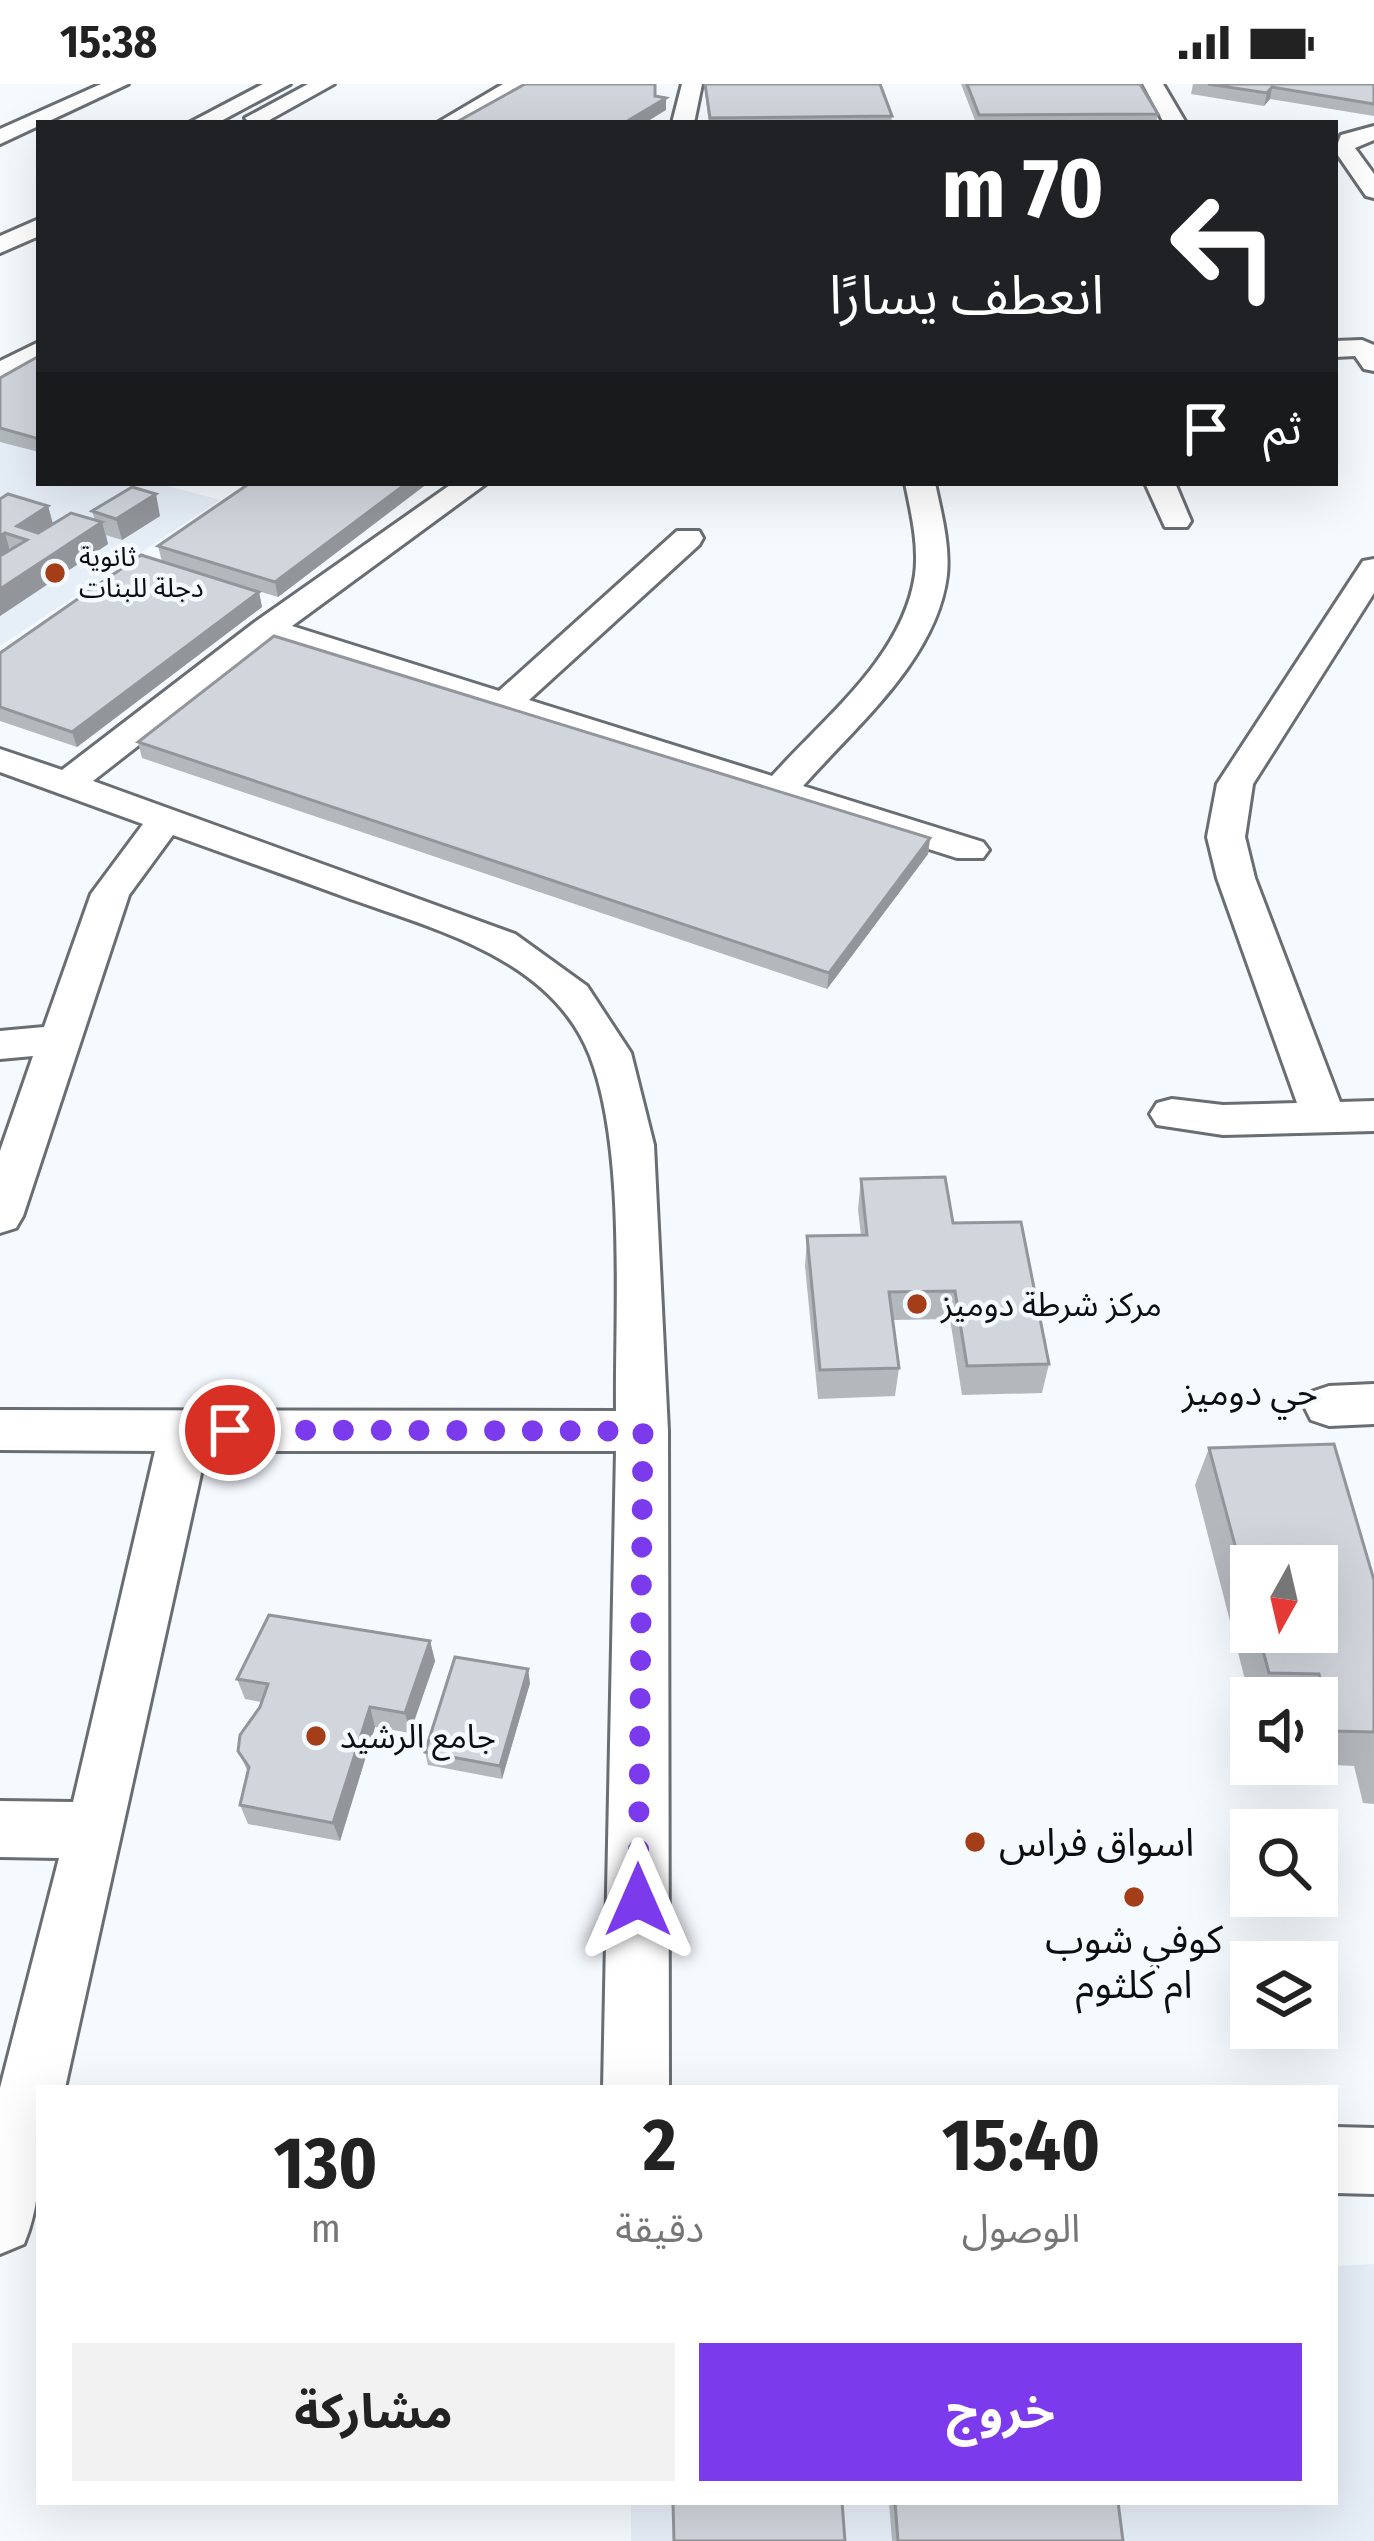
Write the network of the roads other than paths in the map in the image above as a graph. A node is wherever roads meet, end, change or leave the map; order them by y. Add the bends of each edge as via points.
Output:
1 (118, 84) edge
2 (280, 84) edge
3 (324, 84) edge
4 (518, 84) edge
5 (692, 84) edge
6 (1153, 84) edge
7 (19, 103) dead end
8 (56, 111) junction
9 (89, 119) dead end
10 (36, 120) edge
11 (37, 120) edge
12 (206, 120) edge
13 (252, 120) edge
14 (453, 120) edge
15 (683, 120) edge
16 (1173, 120) edge
17 (1338, 133) edge
18 (1374, 133) edge
19 (0, 137) edge
20 (1374, 191) edge
21 (36, 202) edge
22 (1, 220) edge
23 (36, 227) edge
24 (36, 227) edge
25 (0, 245) edge
26 (1338, 349) edge
27 (36, 352) edge
28 (1374, 363) edge
29 (0, 372) edge
30 (468, 486) edge
31 (921, 486) edge
32 (1161, 486) edge
33 (1176, 521) dead end
34 (688, 538) dead end
35 (1374, 568) edge
36 (268, 629) junction
37 (505, 704) junction
38 (0, 760) edge
39 (66, 784) junction
40 (778, 790) junction
41 (166, 820) junction
42 (970, 850) dead end
43 (60, 1040) junction
44 (0, 1045) edge
45 (1172, 1114) dead end
46 (1374, 1116) edge
47 (1325, 1119) junction
48 (9, 1161) edge
49 (0, 1216) edge
50 (0, 1430) edge
51 (185, 1430) junction
52 (643, 1431) junction
53 (0, 1829) edge
54 (97, 1830) junction
55 (636, 2085) edge
56 (1338, 2160) edge
57 (1374, 2161) edge
58 (0, 2220) edge
59 (36, 2224) edge
60 (0, 2232) edge

1 - 8 street
2 - 12 street
3 - 13 street
4 - 14 street
5 - 15 street
6 - 16 street
7 - 8 street
8 - 9 street
8 - 11 street
10 - 19 street
17 - 18 street
18 - 20 street via 1344,148
21 - 22 street
22 - 23 street
24 - 25 street
26 - 28 street via 1362,348
27 - 29 street
30 - 36 street
31 - 40 street via 931,579 920,618
32 - 33 street
34 - 37 street
35 - 47 street via 1244,764 1227,809 1236,878
36 - 37 street
36 - 39 street
37 - 40 street
38 - 39 street
39 - 41 street
40 - 42 street
41 - 43 street via 110,894
41 - 52 street via 480,932 535,962 581,1007 608,1049 625,1107
43 - 44 street
43 - 48 street
45 - 47 street
46 - 47 street
48 - 49 street
50 - 51 street
51 - 52 street
51 - 54 street
52 - 55 street
53 - 54 street
54 - 58 street
56 - 57 street
59 - 60 street

